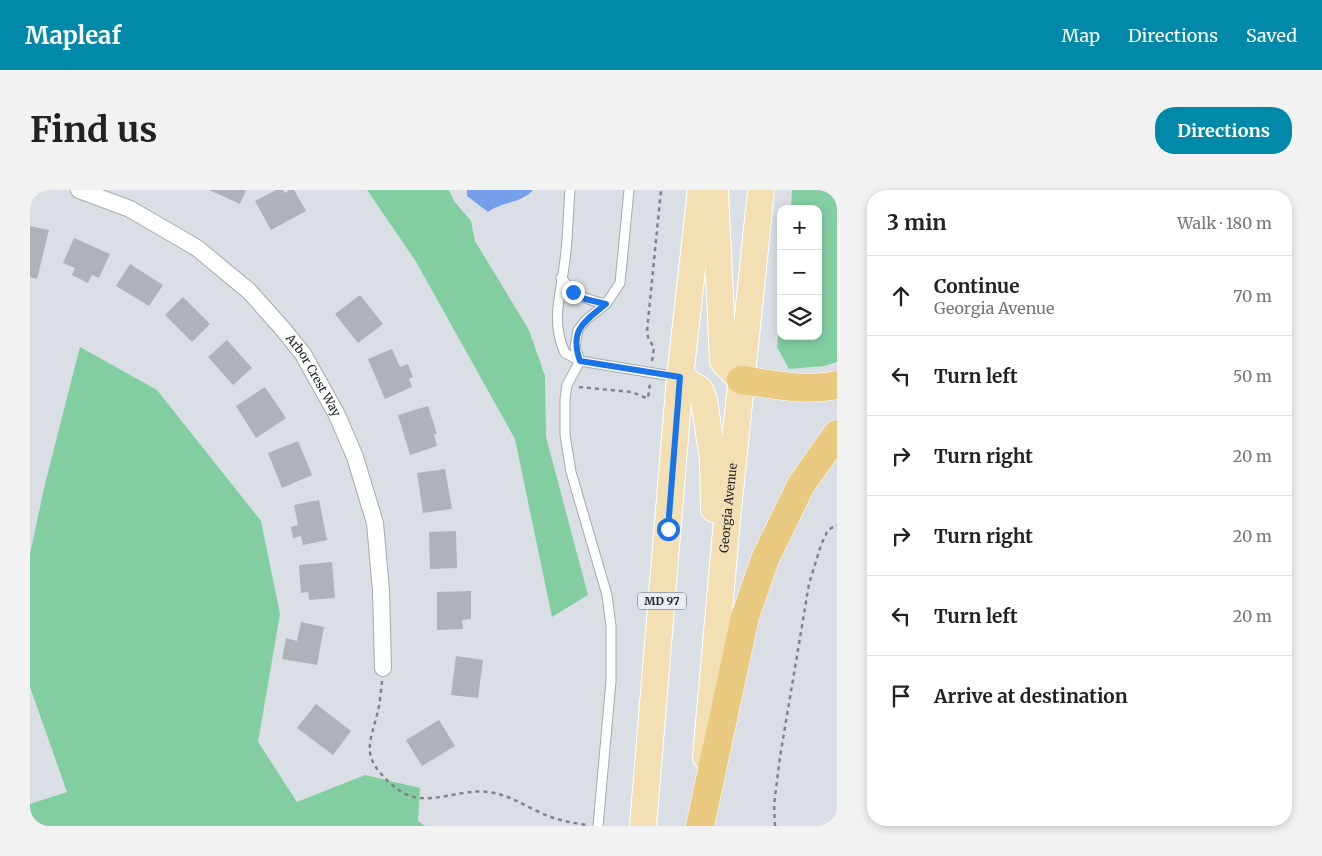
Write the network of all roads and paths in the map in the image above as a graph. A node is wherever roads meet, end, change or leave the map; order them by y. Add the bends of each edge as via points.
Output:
1 (79, 190) edge
2 (570, 190) edge
3 (629, 190) edge
4 (661, 190) edge
5 (701, 190) edge
6 (715, 190) edge
7 (761, 190) edge
8 (562, 278) junction
9 (606, 304) junction
10 (580, 361) junction
11 (651, 372) junction
12 (680, 377) junction
13 (741, 380) junction
14 (837, 385) edge
15 (578, 386) dead end
16 (837, 434) edge
17 (837, 525) edge
18 (383, 668) joint
19 (709, 719) junction
20 (588, 824) edge
21 (596, 826) edge
22 (644, 826) edge
23 (700, 826) edge
24 (775, 826) edge

1 - 18 street, Arbor Crest Way via 130,209 197,248 249,291 303,354 337,415 355,457 375,523
2 - 8 lane
3 - 9 lane via 620,283
4 - 11 path via 647,331 654,348
5 - 12 main road, MD 97
6 - 13 main road via 723,361
7 - 13 main road, Georgia Avenue
8 - 9 lane via 573,292
8 - 10 lane via 557,316 559,340 565,353
9 - 10 lane via 578,330 575,347
10 - 11 lane
10 - 21 lane via 567,385 565,435 571,472 607,595 611,626 611,682
11 - 12 lane
11 - 15 path via 648,398 632,392
12 - 13 main road
12 - 19 main road via 700,390 704,400 713,460 715,493
12 - 22 main road, MD 97
13 - 14 highway via 798,388
13 - 19 main road, Georgia Avenue
16 - 23 highway via 801,485 765,559 745,617
17 - 24 path via 828,530 809,584 780,757 774,805
18 - 20 path via 378,710 369,743 371,760 377,770 404,794 437,798 486,791 506,796 569,823
19 - 23 main road, Georgia Avenue
20 - 21 path

